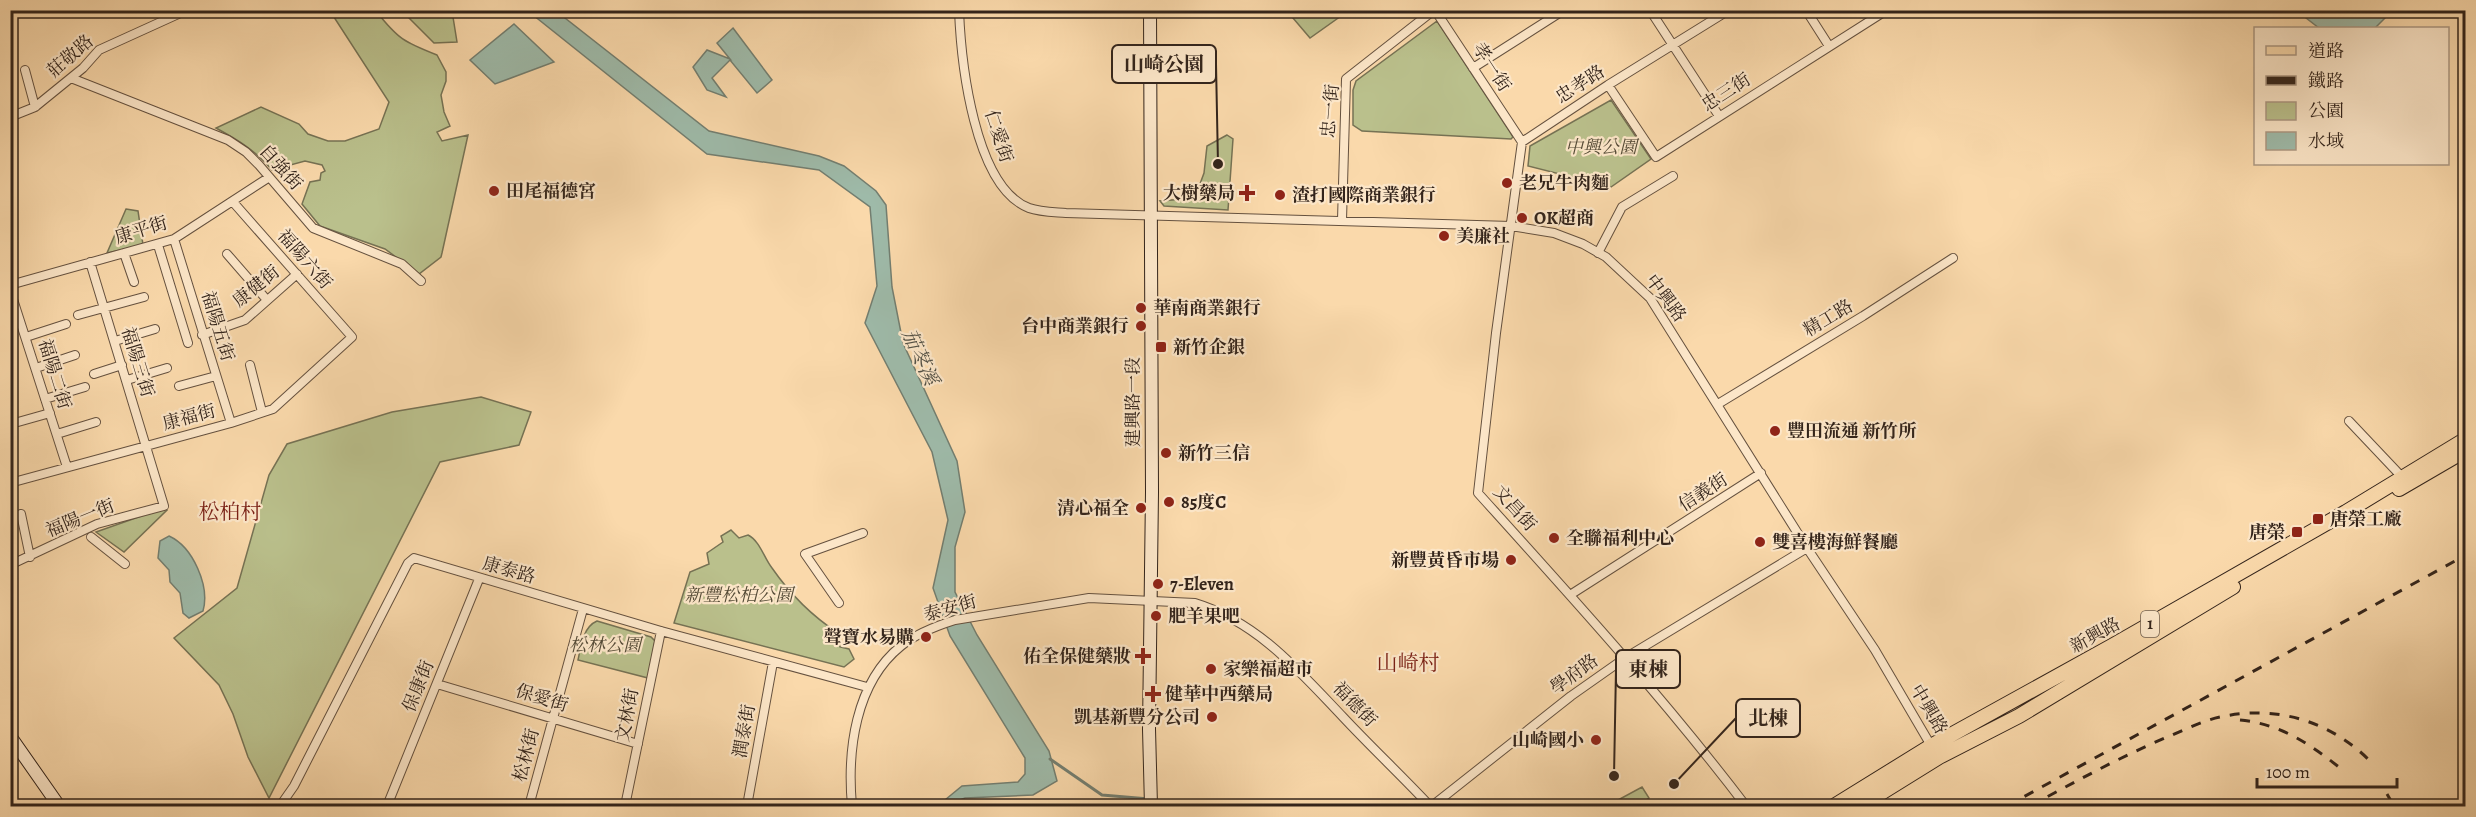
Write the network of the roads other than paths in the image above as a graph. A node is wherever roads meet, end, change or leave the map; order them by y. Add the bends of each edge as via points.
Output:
1 (187, 10) edge
2 (959, 10) edge
3 (1150, 10) edge
4 (1435, 10) edge
5 (1564, 10) edge
6 (1650, 10) edge
7 (1729, 10) edge
8 (1806, 10) edge
9 (1887, 10) edge
10 (1673, 45) junction
11 (1829, 46) junction
12 (1473, 68) junction
13 (25, 70) dead end
14 (71, 78) junction
15 (1608, 85) junction
16 (35, 107) junction
17 (1719, 116) junction
18 (10, 117) edge
19 (1522, 142) junction
20 (1673, 176) dead end
21 (268, 178) junction
22 (233, 202) junction
23 (1149, 215) junction
24 (1342, 220) junction
25 (1511, 226) junction
26 (174, 239) junction
27 (158, 244) junction
28 (124, 253) junction
29 (1598, 253) junction
30 (227, 254) dead end
31 (1953, 258) dead end
32 (90, 262) junction
33 (297, 274) junction
34 (421, 281) dead end
35 (134, 282) dead end
36 (10, 285) edge
37 (10, 290) edge
38 (144, 297) dead end
39 (267, 300) junction
40 (105, 307) junction
41 (78, 315) dead end
42 (66, 324) dead end
43 (155, 329) dead end
44 (202, 335) junction
45 (27, 337) junction
46 (352, 337) joint
47 (115, 341) junction
48 (188, 343) dead end
49 (75, 355) dead end
50 (250, 365) dead end
51 (122, 366) junction
52 (36, 368) junction
53 (167, 368) dead end
54 (94, 374) dead end
55 (216, 376) junction
56 (127, 380) junction
57 (179, 386) dead end
58 (85, 387) dead end
59 (45, 399) junction
60 (1718, 404) junction
61 (262, 412) junction
62 (50, 413) junction
63 (96, 422) dead end
64 (2349, 422) dead end
65 (18, 423) dead end
66 (231, 423) junction
67 (57, 435) junction
68 (2466, 439) edge
69 (147, 446) junction
70 (2466, 450) edge
71 (68, 467) junction
72 (1761, 473) junction
73 (2402, 477) junction
74 (10, 483) edge
75 (164, 506) joint
76 (21, 514) dead end
77 (862, 533) dead end
78 (91, 537) dead end
79 (1807, 548) junction
80 (30, 557) junction
81 (125, 564) dead end
82 (10, 565) edge
83 (479, 579) junction
84 (1570, 595) junction
85 (1149, 600) junction
86 (839, 603) dead end
87 (584, 609) junction
88 (661, 631) junction
89 (1624, 658) junction
90 (773, 662) junction
91 (437, 684) junction
92 (867, 687) junction
93 (552, 718) junction
94 (10, 736) edge
95 (638, 744) junction
96 (1935, 752) junction
97 (1151, 801) edge
98 (59, 807) edge
99 (280, 807) edge
100 (387, 807) edge
101 (529, 807) edge
102 (626, 807) edge
103 (747, 807) edge
104 (852, 807) edge
105 (1431, 807) edge
106 (1746, 807) edge
107 (1834, 807) edge
108 (1860, 807) edge

1 - 14 street, 莊敬路 via 99,50
2 - 23 street, 仁愛街 via 973,113 984,154 1001,185 1028,208
3 - 23 street, 建興路一段
4 - 12 street, 孝一街
4 - 24 street, 忠一街 via 1346,80
5 - 12 street
6 - 10 street
7 - 10 street, 忠孝路
8 - 11 street
9 - 11 street, 忠三街
10 - 15 street, 忠孝路
10 - 17 street
11 - 17 street, 忠三街
12 - 19 street, 孝一街
13 - 16 street
14 - 16 street, 莊敬路
14 - 21 street, 自強街 via 228,140 246,152
15 - 17 street, 忠三街 via 1656,156
15 - 19 street, 忠孝路
16 - 18 street, 莊敬路
19 - 25 street
20 - 29 street via 1622,207
21 - 22 street, 康平街
21 - 34 street, 自強街 via 313,228 402,264
22 - 26 street, 康平街
22 - 33 street, 福陽六街
23 - 24 street, 中興路
23 - 85 street, 建興路一段
24 - 25 street, 中興路
25 - 29 street, 中興路 via 1561,235
25 - 84 street, 文昌街 via 1478,493
26 - 27 street, 康平街
26 - 44 street, 福陽五街
27 - 28 street, 康平街
27 - 48 street
28 - 32 street, 康平街
28 - 35 street
29 - 60 street, 中興路 via 1650,298
30 - 39 street
31 - 60 street, 精工路
32 - 36 street, 康平街
32 - 40 street, 福陽三街
33 - 39 street, 康健街
33 - 46 street, 福陽六街
37 - 45 street, 福陽二街
38 - 40 street
39 - 44 street, 康健街 via 245,320
40 - 41 street
40 - 47 street, 福陽三街
42 - 45 street
43 - 47 street
44 - 55 street, 福陽五街
45 - 52 street, 福陽二街
46 - 61 street, 康福街 via 273,409
47 - 51 street, 福陽三街
49 - 52 street
50 - 61 street
51 - 54 street
51 - 56 street, 福陽三街
52 - 59 street, 福陽二街
53 - 56 street
55 - 57 street
55 - 66 street, 福陽五街
56 - 69 street, 福陽三街
58 - 59 street
59 - 62 street, 福陽二街
60 - 72 street, 中興路
61 - 66 street, 康福街
62 - 65 street
62 - 67 street, 福陽二街
63 - 67 street
64 - 73 street
66 - 69 street, 康福街
67 - 71 street, 福陽二街
68 - 73 main road, 新興路 / 1
69 - 71 street, 康福街
69 - 75 street, 福陽三街
70 - 96 main road, 新興路 / 1 via 2019,716
71 - 74 street, 康福街
72 - 79 street, 中興路
72 - 84 street, 信義街
73 - 96 main road, 新興路 / 1
75 - 80 street, 福陽一街 via 97,524
76 - 80 street
77 - 86 street via 805,554
78 - 81 street
79 - 89 street, 學府路
79 - 96 street, 中興路 via 1875,650
80 - 82 street, 福陽一街
83 - 87 street, 康泰路
83 - 91 street, 保康街
83 - 99 street, 康泰路 via 414,558 408,563
84 - 89 street, 文昌街
85 - 92 street, 泰安街 via 1089,598 979,615 934,627 902,645
85 - 97 street, 建興路一段
85 - 105 street, 福德街 via 1195,603 1210,608 1266,640
87 - 88 street, 康泰路
87 - 93 street, 松林街
88 - 90 street, 康泰路
88 - 95 street, 文林街
89 - 105 street, 學府路
89 - 106 street, 文昌街 via 1706,753
90 - 92 street, 康泰路
90 - 103 street, 潤泰街
91 - 93 street, 保愛街
91 - 100 street, 保康街
92 - 104 street, 泰安街 via 851,758
93 - 95 street, 保愛街
93 - 101 street, 松林街
94 - 98 street
95 - 102 street, 文林街
96 - 107 main road, 新興路 / 1
96 - 108 main road, 新興路 / 1

